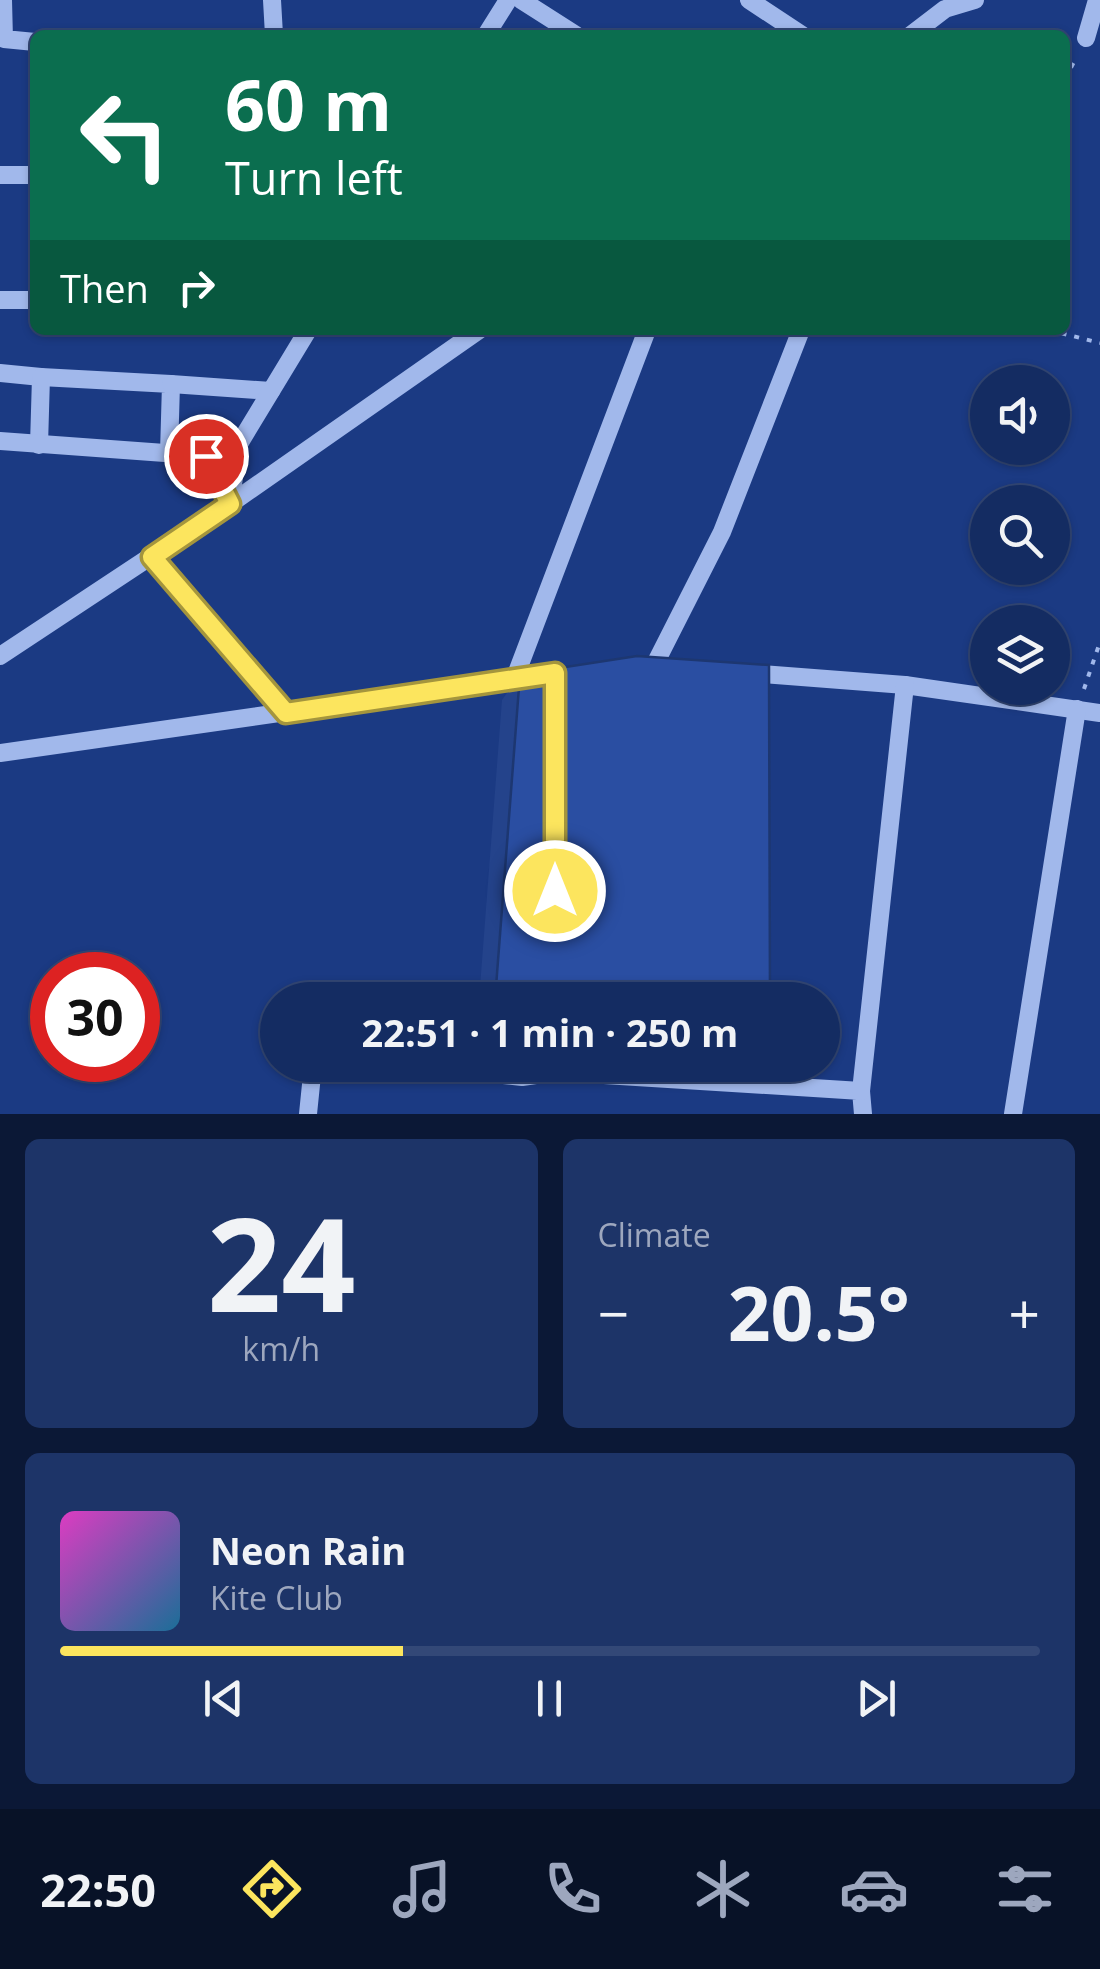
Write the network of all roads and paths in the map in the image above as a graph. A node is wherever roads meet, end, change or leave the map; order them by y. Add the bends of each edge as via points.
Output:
1 (3, 0) edge
2 (272, 0) edge
3 (508, 0) edge
4 (521, 0) edge
5 (749, 0) edge
6 (975, 0) edge
7 (1097, 0) edge
8 (943, 4) edge
9 (274, 30) edge
10 (489, 30) edge
11 (568, 30) edge
12 (794, 30) edge
13 (916, 30) edge
14 (1093, 34) edge
15 (2, 39) edge
16 (30, 42) edge
17 (1070, 70) edge
18 (0, 175) edge
19 (30, 175) edge
20 (0, 300) edge
21 (30, 300) edge
22 (305, 335) edge
23 (472, 335) edge
24 (645, 335) edge
25 (799, 335) edge
26 (1069, 335) edge
27 (1100, 343) edge
28 (0, 372) edge
29 (41, 377) junction
30 (171, 384) junction
31 (272, 391) junction
32 (0, 440) edge
33 (38, 444) junction
34 (169, 453) junction
35 (230, 504) junction
36 (152, 557) junction
37 (1100, 642) edge
38 (0, 656) edge
39 (653, 666) edge
40 (732, 672) edge
41 (514, 680) junction
42 (905, 684) junction
43 (555, 692) edge
44 (1077, 709) junction
45 (1100, 712) edge
46 (286, 713) junction
47 (0, 753) edge
48 (312, 1082) edge
49 (736, 1082) edge
50 (861, 1091) junction
51 (308, 1114) edge
52 (863, 1114) edge
53 (1013, 1114) edge

1 - 15 street
2 - 9 street
3 - 10 street
4 - 11 street
5 - 12 street
6 - 8 street
7 - 14 street
8 - 13 street
14 - 17 path
15 - 16 street
18 - 19 street
20 - 21 street
22 - 31 street
23 - 35 street
24 - 41 street
25 - 39 street via 722,532
26 - 27 path
28 - 29 street
29 - 30 street
29 - 33 street
30 - 31 street
30 - 34 street
31 - 35 street via 239,444
32 - 33 street
33 - 34 street
34 - 35 street via 206,456
35 - 36 street
36 - 38 street
36 - 46 street
37 - 44 path
40 - 42 street
41 - 43 street via 555,673
41 - 46 street
42 - 44 street
42 - 50 street
44 - 45 street
44 - 53 street
46 - 47 street
48 - 51 street
49 - 50 street
50 - 52 street

